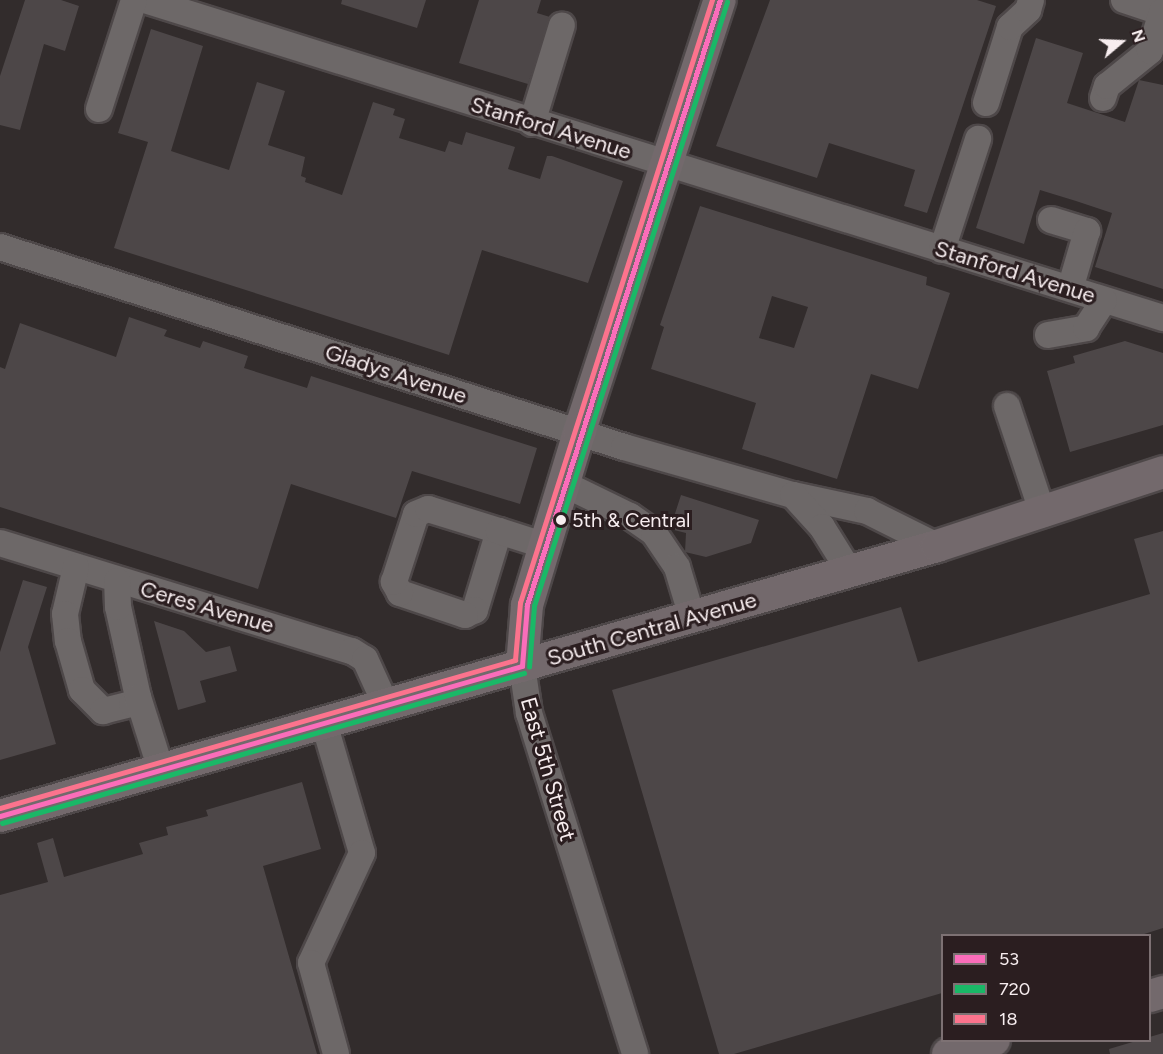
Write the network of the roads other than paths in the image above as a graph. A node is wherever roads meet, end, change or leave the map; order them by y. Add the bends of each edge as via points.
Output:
1 (134, 0) edge
2 (145, 0) edge
3 (720, 0) edge
4 (1031, 0) edge
5 (1124, 0) edge
6 (201, 8) edge
7 (1163, 13) edge
8 (562, 25) dead end
9 (1103, 98) dead end
10 (986, 103) dead end
11 (99, 110) dead end
12 (532, 123) junction
13 (978, 139) dead end
14 (666, 165) junction
15 (1052, 220) dead end
16 (0, 247) edge
17 (942, 250) junction
18 (1070, 289) junction
19 (1104, 300) junction
20 (1163, 318) edge
21 (1048, 335) dead end
22 (1007, 406) dead end
23 (579, 433) junction
24 (1163, 472) edge
25 (564, 484) junction
26 (793, 495) junction
27 (1042, 514) junction
28 (499, 531) junction
29 (0, 543) edge
30 (546, 546) junction
31 (937, 546) junction
32 (76, 567) junction
33 (850, 572) junction
34 (117, 581) junction
35 (692, 617) junction
36 (522, 666) junction
37 (138, 697) junction
38 (386, 705) junction
39 (324, 723) junction
40 (161, 770) junction
41 (0, 816) edge
42 (990, 1042) edge
43 (336, 1054) edge
44 (635, 1054) edge
45 (948, 1054) edge

1 - 11 street
2 - 6 street, Stanford Avenue
3 - 14 main road, East 5th Street
4 - 10 street via 1028,10 1010,27
5 - 7 street
6 - 12 street, Stanford Avenue
7 - 9 street via 1150,51 1107,86
8 - 12 street
12 - 14 street, Stanford Avenue
13 - 17 street
14 - 17 street, Stanford Avenue
14 - 23 main road, East 5th Street
15 - 18 street via 1087,231
16 - 23 street, Gladys Avenue
17 - 18 street, Stanford Avenue
18 - 19 street, Stanford Avenue
19 - 20 street, Stanford Avenue
19 - 21 street via 1086,328
22 - 27 street
23 - 25 main road, East 5th Street
23 - 26 street, Gladys Avenue
24 - 27 main road, South Central Avenue
25 - 30 main road, East 5th Street
25 - 35 street via 630,516 654,533 677,567
26 - 31 street, Gladys Avenue via 867,511
26 - 33 street via 822,527
27 - 31 main road, South Central Avenue
28 - 28 street via 428,508 416,514 394,582 400,593 465,615 475,610
28 - 30 street
29 - 32 street, Ceres Avenue
30 - 36 main road, East 5th Street via 527,605
31 - 33 main road, South Central Avenue
32 - 34 street, Ceres Avenue
32 - 37 street via 65,614 81,690 103,711 132,704
33 - 35 main road, South Central Avenue
34 - 37 street via 119,616
34 - 38 street, Ceres Avenue via 352,651 365,659
35 - 36 main road, South Central Avenue
36 - 38 main road, South Central Avenue
36 - 44 street, East 5th Street via 529,713
37 - 40 street
38 - 39 main road, South Central Avenue
39 - 40 main road, South Central Avenue
39 - 43 street via 362,853 311,963
40 - 41 main road, South Central Avenue
42 - 45 main road

